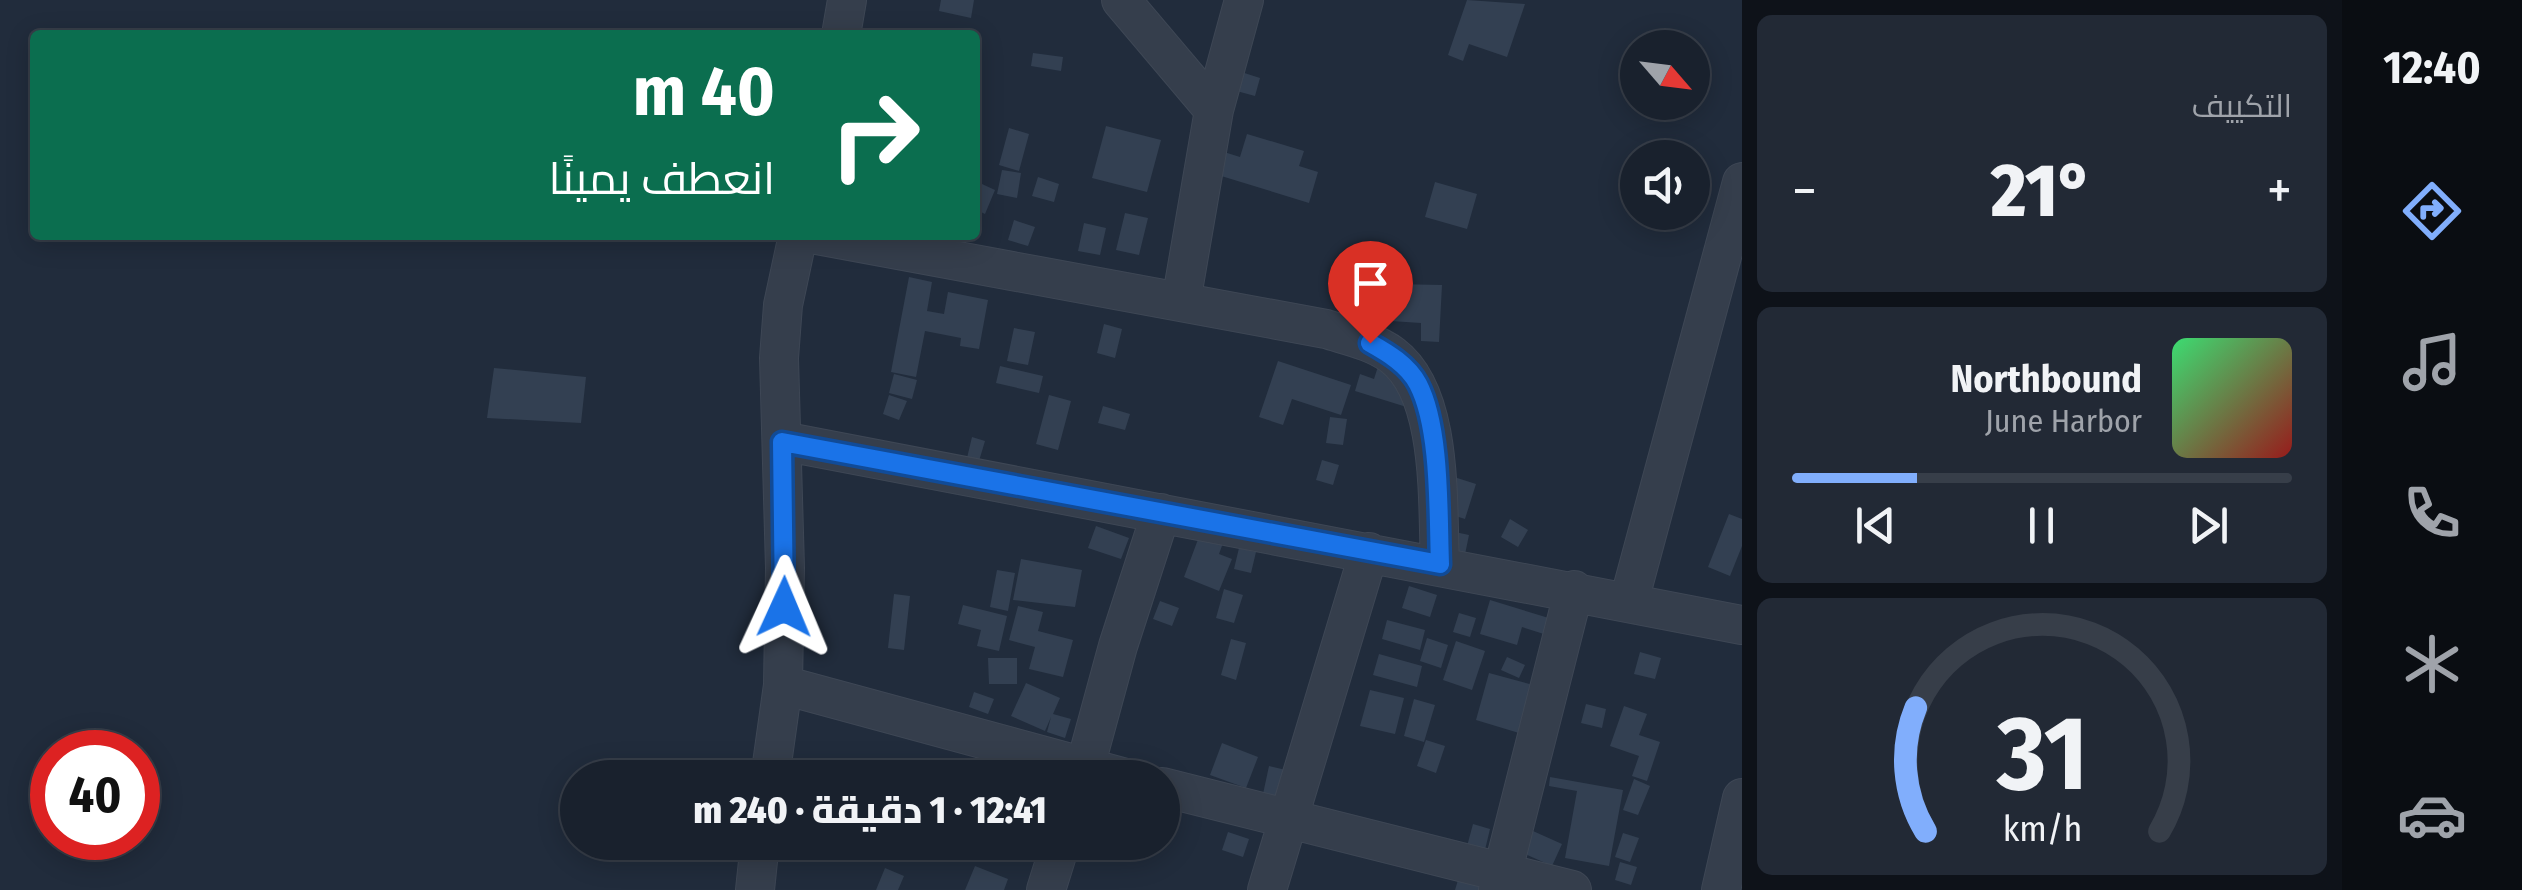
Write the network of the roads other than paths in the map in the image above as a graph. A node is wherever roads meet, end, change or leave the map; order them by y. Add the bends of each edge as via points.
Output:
1 (847, 0) edge
2 (1121, 0) edge
3 (1244, 0) edge
4 (841, 30) edge
5 (1214, 110) junction
6 (1742, 182) edge
7 (797, 240) edge
8 (844, 240) edge
9 (1181, 302) junction
10 (782, 442) junction
11 (1161, 513) junction
12 (1369, 552) junction
13 (1440, 564) junction
14 (1574, 590) junction
15 (1629, 601) junction
16 (1742, 625) edge
17 (783, 685) junction
18 (773, 760) edge
19 (1042, 760) edge
20 (1086, 760) edge
21 (1180, 792) edge
22 (1742, 798) edge
23 (1288, 819) junction
24 (758, 860) edge
25 (1055, 860) edge
26 (1501, 881) edge
27 (755, 890) edge
28 (1046, 890) edge
29 (1268, 890) edge
30 (1572, 890) edge
31 (1721, 890) edge

1 - 4 street
2 - 5 street
3 - 5 street
5 - 9 street
6 - 15 street
7 - 10 street via 779,358
8 - 9 street
9 - 13 street via 1326,328 1393,356 1418,383 1429,427
10 - 11 street
10 - 17 street
11 - 12 street
11 - 20 street
12 - 13 street
12 - 23 street
13 - 14 street
14 - 15 street
14 - 26 street
15 - 16 street
17 - 18 street
17 - 19 street
21 - 23 street
22 - 31 street
23 - 26 street
23 - 29 street
24 - 27 street
25 - 28 street
26 - 30 street

